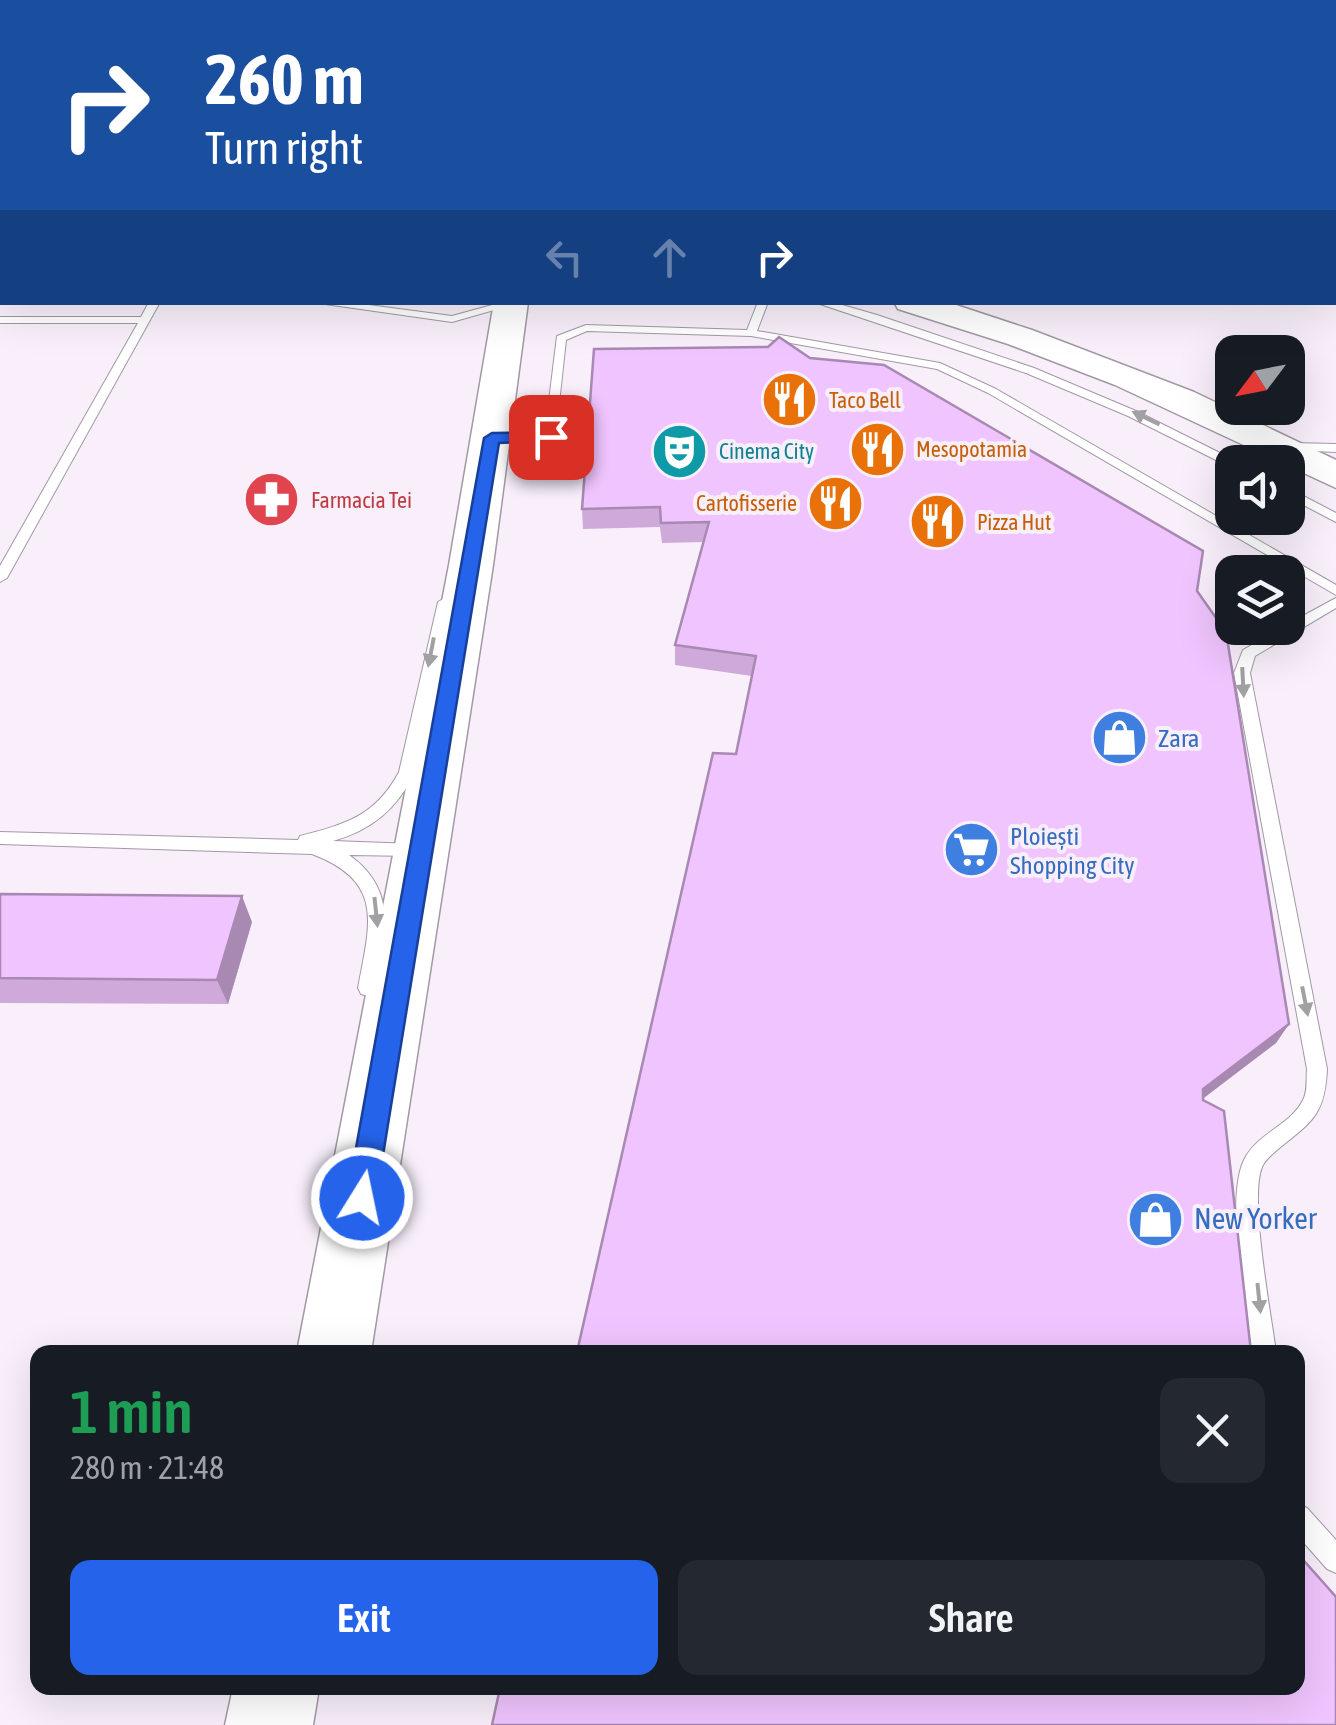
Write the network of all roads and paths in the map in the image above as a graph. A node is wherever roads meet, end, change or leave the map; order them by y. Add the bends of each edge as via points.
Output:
1 (153, 305) edge
2 (340, 305) edge
3 (503, 305) edge
4 (510, 305) edge
5 (762, 305) edge
6 (829, 305) edge
7 (919, 305) edge
8 (0, 320) edge
9 (145, 320) junction
10 (751, 333) junction
11 (492, 438) junction
12 (1215, 454) edge
13 (1314, 468) edge
14 (1336, 518) edge
15 (470, 564) junction
16 (0, 578) edge
17 (1336, 591) edge
18 (1336, 602) edge
19 (0, 838) edge
20 (275, 846) junction
21 (316, 848) junction
22 (422, 850) junction
23 (365, 1005) dead end
24 (323, 1295) dead end
25 (326, 1345) edge
26 (335, 1345) edge
27 (1263, 1345) edge
28 (1305, 1524) edge
29 (1336, 1560) edge
30 (275, 1695) edge
31 (269, 1725) edge

1 - 9 lane
2 - 3 lane via 452,319
4 - 11 main road
5 - 10 lane
12 -> 6 lane via 1023,366
7 - 13 main road via 1110,371
8 - 9 lane
9 - 16 lane
10 - 11 lane via 586,328 561,338 551,437
10 - 17 lane via 919,359 956,372
11 - 15 main road
13 - 14 lane
15 -> 20 lane via 436,626 397,795 356,828
15 - 22 main road
18 -> 27 lane via 1248,653 1242,673 1317,1070 1305,1114 1251,1166 1248,1202
19 - 20 lane
20 - 21 lane
21 - 22 lane
21 -> 23 lane via 344,856 366,875 376,899
22 - 26 main road
24 - 25 lane
28 - 29 lane
30 - 31 main road

